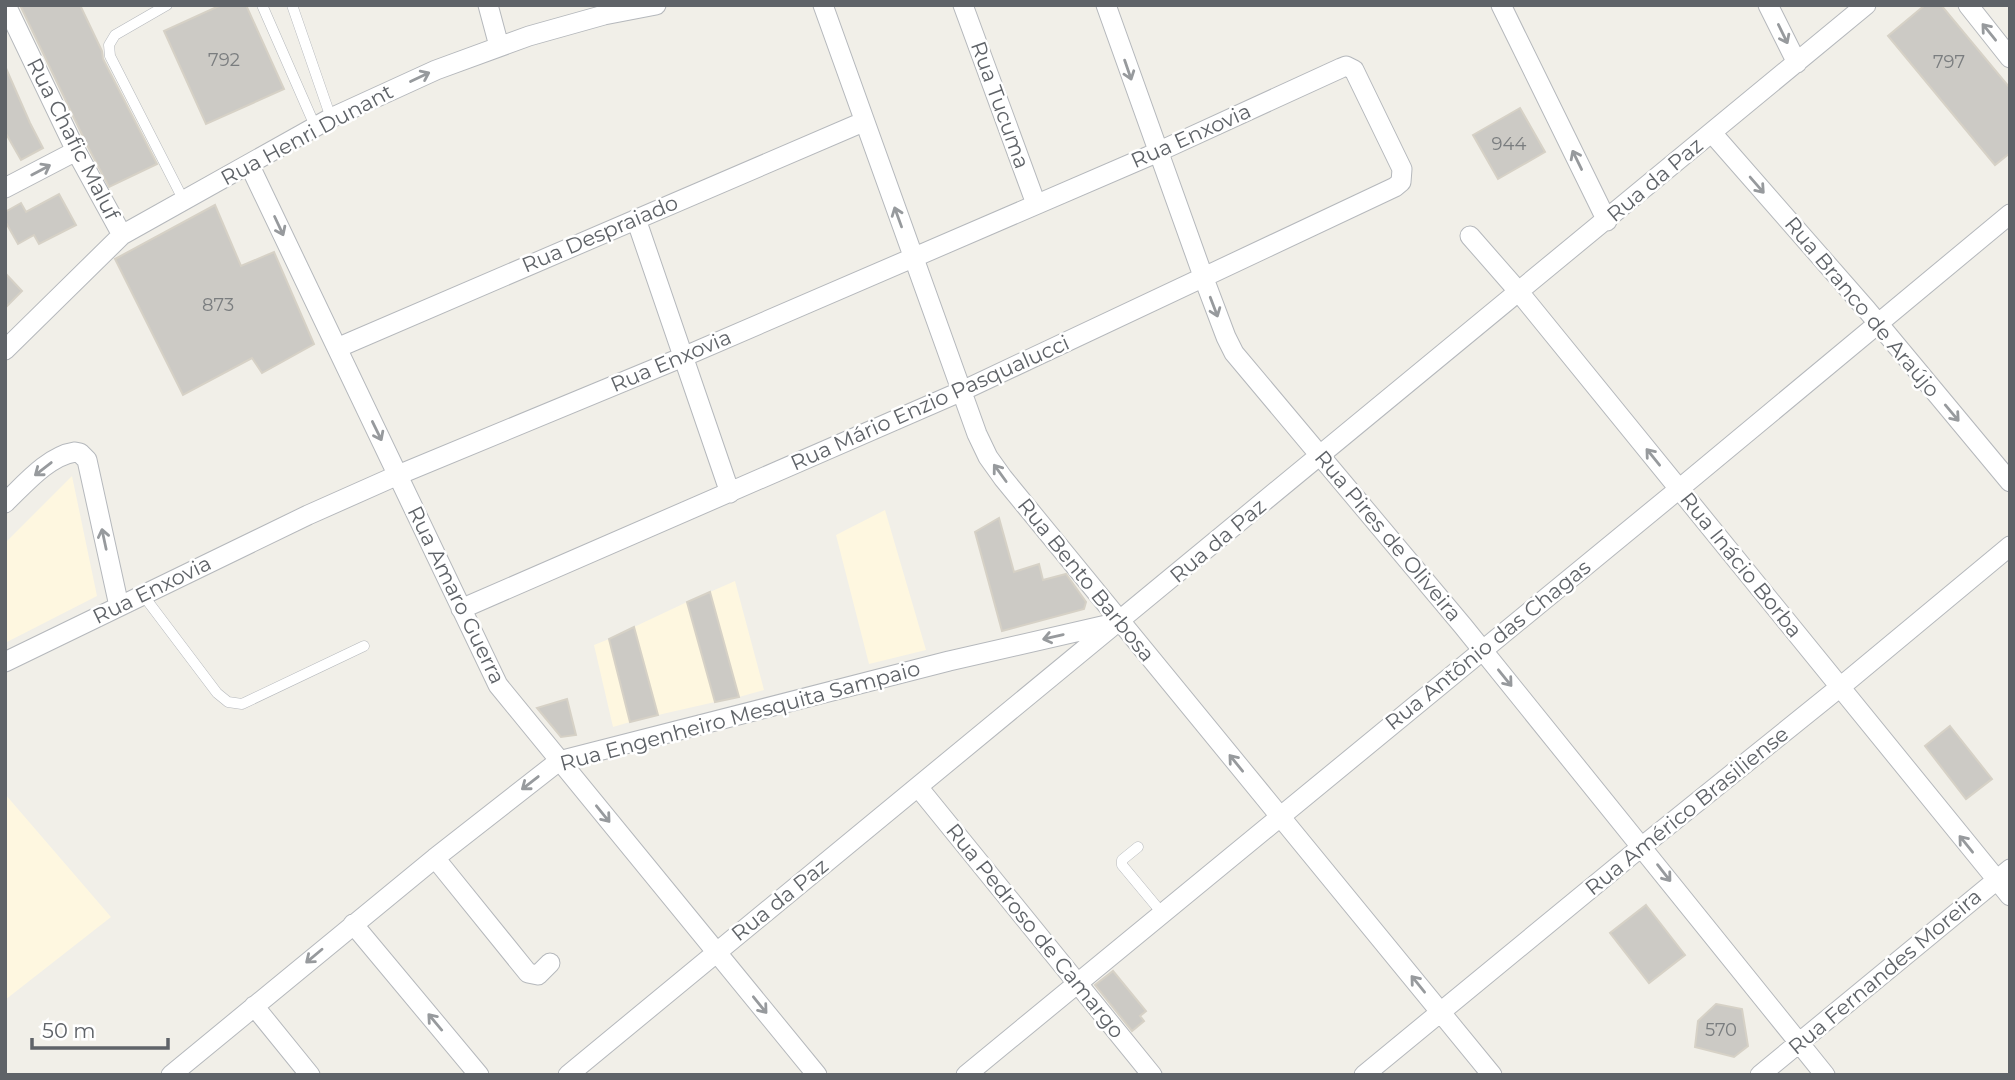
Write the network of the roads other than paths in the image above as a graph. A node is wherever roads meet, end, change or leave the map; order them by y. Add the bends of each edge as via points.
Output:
1 (6, 5) edge
2 (167, 5) edge
3 (262, 5) edge
4 (292, 5) edge
5 (488, 5) edge
6 (656, 5) edge
7 (822, 5) edge
8 (963, 5) edge
9 (1106, 5) edge
10 (1501, 5) edge
11 (1768, 5) edge
12 (1866, 5) edge
13 (1968, 5) edge
14 (499, 46) junction
15 (2010, 58) edge
16 (1797, 63) junction
17 (323, 122) junction
18 (863, 122) junction
19 (1712, 133) junction
20 (76, 151) junction
21 (1157, 152) junction
22 (250, 164) junction
23 (1395, 187) joint
24 (5, 188) edge
25 (184, 201) junction
26 (1036, 204) junction
27 (2010, 214) edge
28 (636, 219) junction
29 (1606, 221) junction
30 (122, 235) junction
31 (1470, 236) dead end
32 (913, 258) junction
33 (1203, 276) junction
34 (1519, 292) junction
35 (1878, 324) junction
36 (337, 348) junction
37 (5, 349) edge
38 (683, 357) junction
39 (962, 391) junction
40 (1321, 455) junction
41 (398, 475) junction
42 (2010, 482) edge
43 (1679, 489) junction
44 (730, 493) junction
45 (5, 503) edge
46 (2010, 546) edge
47 (142, 594) junction
48 (119, 606) junction
49 (461, 610) junction
50 (1120, 622) junction
51 (364, 646) dead end
52 (1482, 650) junction
53 (5, 663) edge
54 (1839, 688) junction
55 (559, 761) junction
56 (918, 787) junction
57 (1280, 816) junction
58 (1642, 846) junction
59 (1138, 847) dead end
60 (435, 858) junction
61 (2003, 874) edge
62 (2010, 896) edge
63 (1162, 914) junction
64 (352, 924) junction
65 (717, 952) junction
66 (550, 963) dead end
67 (1078, 983) junction
68 (254, 1006) junction
69 (1441, 1012) junction
70 (1799, 1043) junction
71 (171, 1075) edge
72 (310, 1075) edge
73 (479, 1075) edge
74 (568, 1075) edge
75 (817, 1075) edge
76 (966, 1075) edge
77 (1152, 1075) edge
78 (1364, 1075) edge
79 (1492, 1075) edge
80 (1760, 1075) edge
81 (1825, 1075) edge

1 - 20 street, Rua Chafic Maluf
2 - 25 lane via 115,35 109,45 110,57
3 - 17 lane
4 - 17 lane
5 - 14 street
6 - 14 street, Rua Henri Dunant
7 - 18 street, Rua Bento Barbosa
8 - 26 street, Rua Tucuma
9 -> 21 street, Rua Pires de Oliveira
29 -> 10 street
11 -> 16 street
12 - 16 street, Rua da Paz
15 -> 13 street
17 -> 14 street, Rua Henri Dunant
16 - 19 street, Rua da Paz
17 - 22 street, Rua Henri Dunant
18 - 28 street, Rua Despraiado
32 -> 18 street, Rua Bento Barbosa
19 - 29 street, Rua da Paz
19 -> 35 street, Rua Branco de Araújo
24 -> 20 street
20 - 30 street, Rua Chafic Maluf
21 - 23 street, Rua Enxovia via 1346,66 1354,70 1402,169 1401,182
21 - 26 street, Rua Enxovia
21 - 33 street, Rua Pires de Oliveira
22 - 25 street, Rua Henri Dunant
22 -> 36 street, Rua Amaro Guerra
23 - 33 street, Rua Mário Enzio Pasqualucci
25 - 30 street, Rua Henri Dunant
26 - 32 street, Rua Enxovia
27 - 35 street, Rua Antônio das Chagas
28 - 36 street, Rua Despraiado
28 - 38 street
29 - 34 street, Rua da Paz
30 - 37 street, Rua Henri Dunant
31 - 34 street, Rua Inácio Borba
32 - 38 street, Rua Enxovia
32 - 39 street, Rua Bento Barbosa
33 - 39 street, Rua Mário Enzio Pasqualucci
33 -> 40 street, Rua Pires de Oliveira via 1234,353
34 - 40 street, Rua da Paz
43 -> 34 street, Rua Inácio Borba
35 -> 42 street, Rua Branco de Araújo
35 - 43 street, Rua Antônio das Chagas
36 -> 41 street, Rua Amaro Guerra
38 - 41 street, Rua Enxovia
38 - 44 street
39 - 44 street, Rua Mário Enzio Pasqualucci
50 -> 39 street, Rua Bento Barbosa via 988,457
40 - 50 street, Rua da Paz
40 - 52 street, Rua Pires de Oliveira
41 - 47 street, Rua Enxovia
41 - 49 street, Rua Amaro Guerra
43 - 52 street, Rua Antônio das Chagas
43 - 54 street, Rua Inácio Borba
44 - 49 street, Rua Mário Enzio Pasqualucci
48 -> 45 street via 87,460 80,453 62,456 48,465
46 - 54 street, Rua Américo Brasiliense
47 - 48 street, Rua Enxovia
47 - 51 lane via 228,702 242,704
48 - 53 street, Rua Enxovia
49 - 55 street, Rua Amaro Guerra via 498,685
50 -> 55 street, Rua Engenheiro Mesquita Sampaio
50 - 56 street, Rua da Paz
57 -> 50 street, Rua Bento Barbosa
52 - 57 street, Rua Antônio das Chagas
52 -> 58 street, Rua Pires de Oliveira
54 - 58 street, Rua Américo Brasiliense
61 -> 54 street, Rua Inácio Borba
55 -> 60 street, Rua Engenheiro Mesquita Sampaio
55 -> 65 street, Rua Amaro Guerra
56 - 65 street, Rua da Paz
56 - 67 street, Rua Pedroso de Camargo
57 - 63 street, Rua Antônio das Chagas
69 -> 57 street, Rua Bento Barbosa
58 - 69 street, Rua Américo Brasiliense
58 -> 70 street, Rua Pires de Oliveira
59 - 63 lane via 1122,865
60 - 64 street, Rua Engenheiro Mesquita Sampaio
60 - 66 street via 528,973 538,975
61 - 62 street, Rua Inácio Borba
61 - 70 street, Rua Fernandes Moreira
63 - 67 street, Rua Antônio das Chagas
64 -> 68 street, Rua Engenheiro Mesquita Sampaio
73 -> 64 street
65 - 74 street, Rua da Paz
65 -> 75 street, Rua Amaro Guerra
67 - 76 street, Rua Antônio das Chagas
67 - 77 street, Rua Pedroso de Camargo
68 - 71 street, Rua Engenheiro Mesquita Sampaio
68 - 72 street
69 - 78 street, Rua Américo Brasiliense
69 - 79 street, Rua Bento Barbosa
70 - 80 street, Rua Fernandes Moreira
70 - 81 street, Rua Pires de Oliveira

